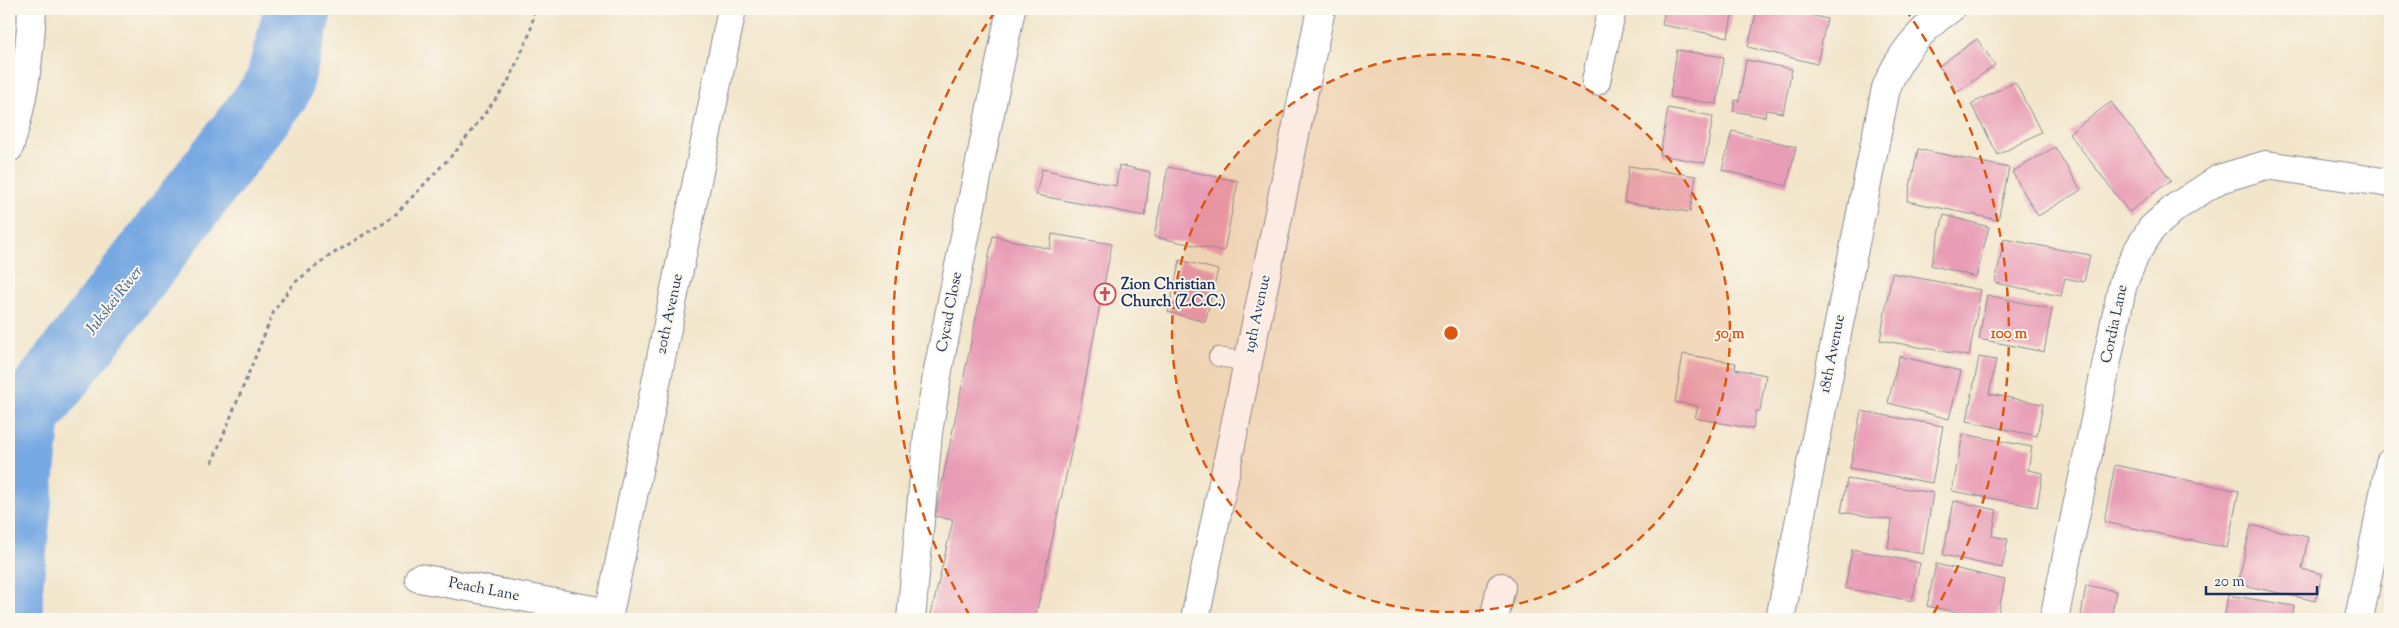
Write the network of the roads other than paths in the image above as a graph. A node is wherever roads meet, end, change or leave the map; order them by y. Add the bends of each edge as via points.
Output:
1 (32, 9) edge
2 (732, 9) edge
3 (1012, 9) edge
4 (1321, 9) edge
5 (1612, 9) edge
6 (1950, 9) edge
7 (1596, 81) dead end
8 (9, 148) edge
9 (2390, 183) edge
10 (1218, 357) dead end
11 (1248, 362) junction
12 (2390, 463) edge
13 (2380, 567) edge
14 (419, 578) dead end
15 (1501, 587) dead end
16 (609, 616) edge
17 (911, 619) edge
18 (1195, 619) edge
19 (1494, 619) edge
20 (1780, 619) edge
21 (2054, 619) edge
22 (2359, 619) edge

1 - 8 street via 26,72
2 - 16 street, 20th Avenue
3 - 17 street, Cycad Close via 928,433
4 - 11 street, 19th Avenue
5 - 7 street
6 - 20 street, 18th Avenue via 1917,37 1892,72 1886,88
9 - 21 street, Cordia Lane via 2266,165 2219,179 2199,190 2152,228 2123,283
10 - 11 lane
11 - 18 street, 19th Avenue
12 - 13 street
13 - 22 street
14 - 16 street, Peach Lane
15 - 19 street

